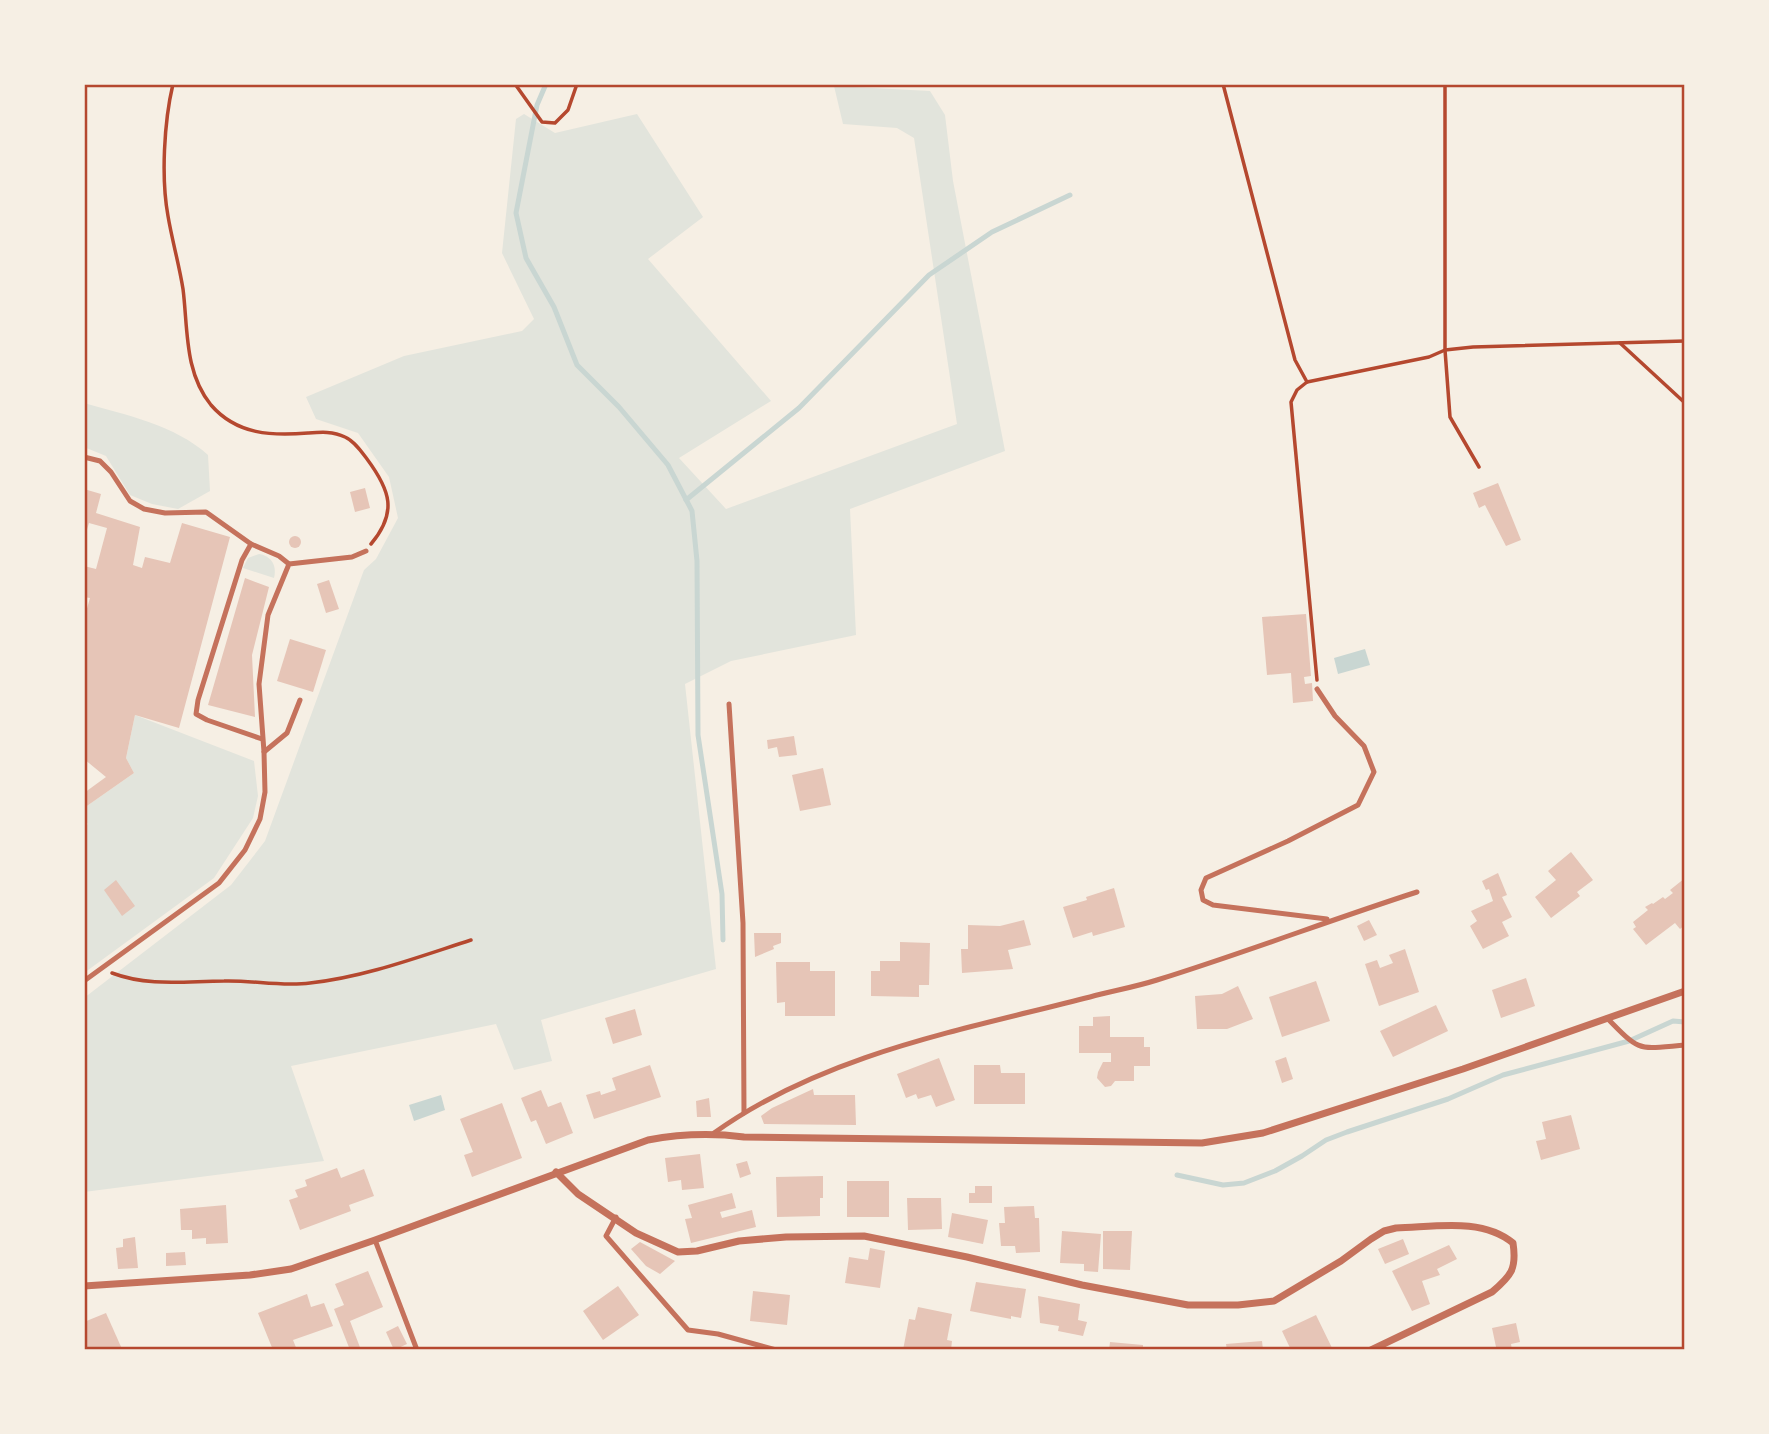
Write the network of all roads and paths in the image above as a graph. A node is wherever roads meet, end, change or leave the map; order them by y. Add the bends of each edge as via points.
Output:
1 (173, 84) edge
2 (515, 84) edge
3 (577, 84) edge
4 (1223, 84) edge
5 (1445, 84) edge
6 (1685, 341) edge
7 (1620, 343) junction
8 (1445, 351) junction
9 (1307, 382) junction
10 (1685, 403) edge
11 (84, 457) edge
12 (1479, 467) dead end
13 (251, 544) junction
14 (366, 551) joint
15 (289, 564) junction
16 (1317, 689) joint
17 (300, 700) dead end
18 (729, 704) dead end
19 (262, 738) junction
20 (264, 752) junction
21 (1417, 892) dead end
22 (1330, 920) junction
23 (471, 940) dead end
24 (101, 969) junction
25 (84, 981) edge
26 (1685, 991) edge
27 (1607, 1018) junction
28 (1685, 1045) edge
29 (744, 1113) junction
30 (715, 1133) junction
31 (556, 1172) junction
32 (616, 1217) junction
33 (375, 1240) junction
34 (84, 1286) edge
35 (417, 1350) edge
36 (776, 1350) edge
37 (1371, 1350) edge

1 - 14 path via 166,147 167,212 190,361 198,385 211,405 243,429 328,432 345,437 358,448 383,485 388,505 387,520
2 - 3 path via 542,122 555,123 568,110
4 - 9 path via 1295,360
5 - 8 path
6 - 7 path
7 - 8 path
7 - 10 path
8 - 9 path
8 - 12 path via 1450,417
9 - 16 path via 1291,402
11 - 13 lane via 100,461 130,501 144,509 206,512
13 - 15 lane
13 - 19 lane via 238,572 197,714
14 - 15 lane via 352,557
15 - 19 lane via 268,615 259,684
16 - 22 lane via 1364,746 1374,772 1358,805 1206,878 1201,890 1203,900 1213,905
17 - 20 lane via 286,733
18 - 29 lane via 744,923
19 - 20 lane
20 - 24 lane via 260,819 245,850 219,883
21 - 22 lane
22 - 29 lane via 1155,981 915,1042 809,1080
23 - 24 path via 358,976 307,984 161,984
24 - 25 lane
26 - 27 street
27 - 28 lane via 1633,1044 1646,1049
27 - 30 street via 1263,1133 1202,1143
29 - 30 lane
30 - 31 street via 648,1140
31 - 32 street via 578,1194
31 - 33 street
32 - 36 lane via 606,1236 688,1330
32 - 37 street via 636,1233 678,1252 739,1241 864,1236 1188,1305 1275,1300 1396,1228 1480,1227 1501,1233 1513,1243 1515,1259 1509,1278 1492,1292
33 - 34 street via 291,1269
33 - 35 lane

